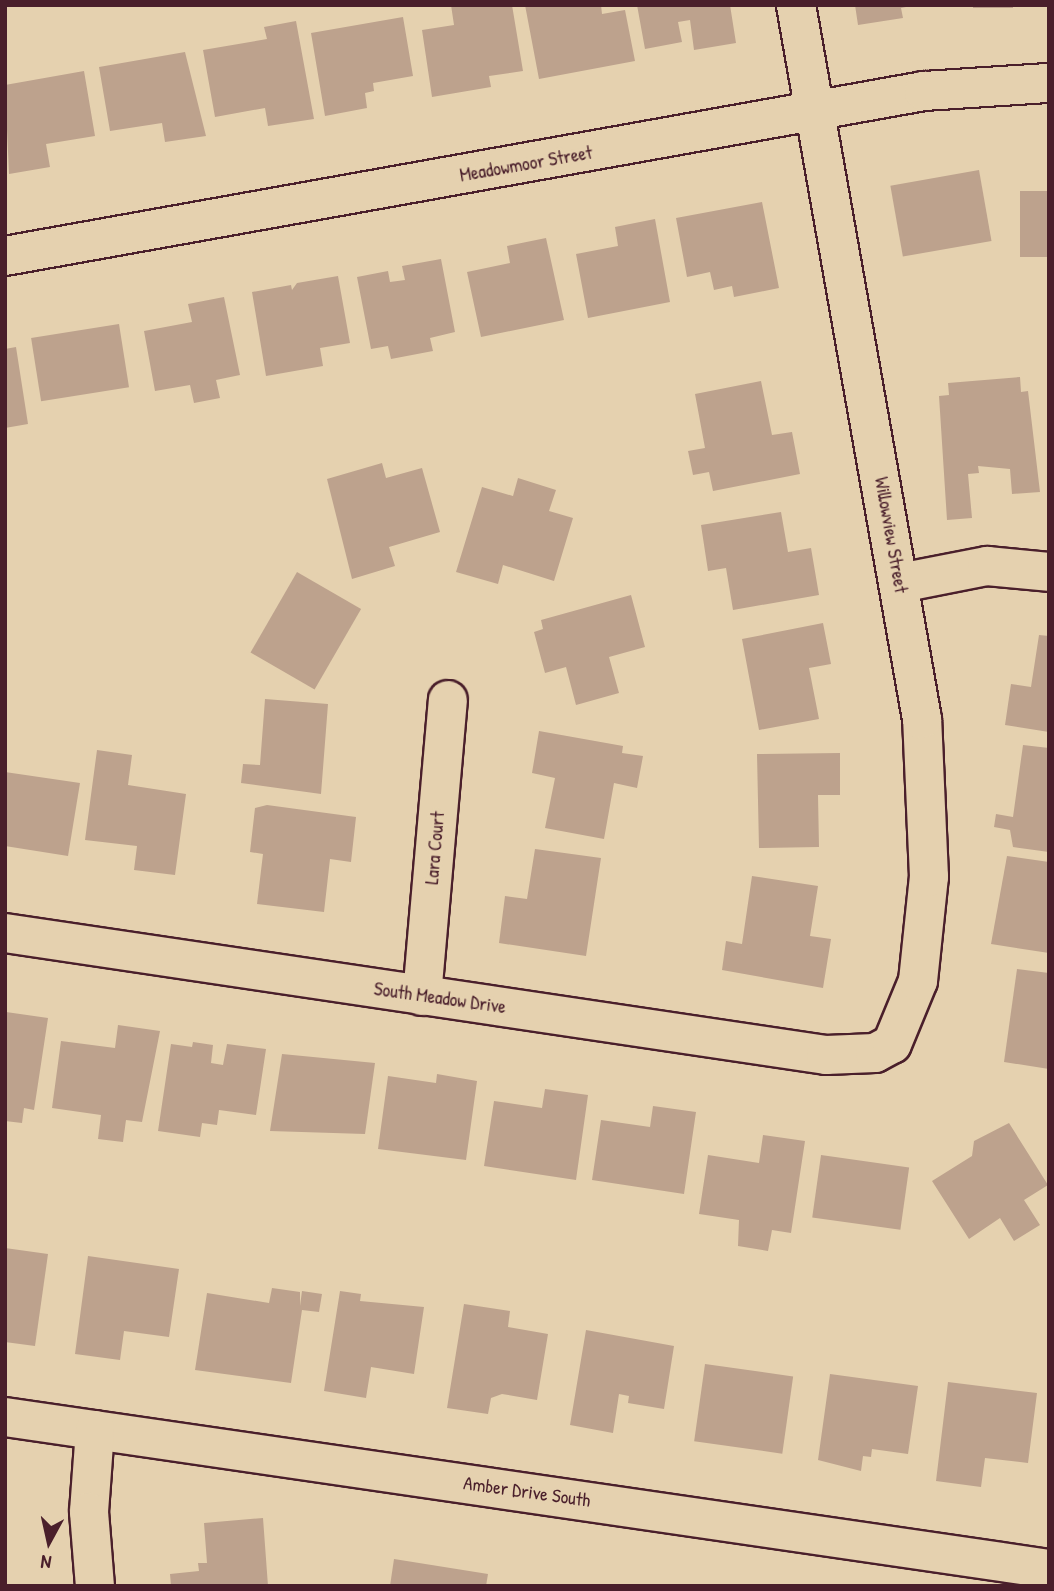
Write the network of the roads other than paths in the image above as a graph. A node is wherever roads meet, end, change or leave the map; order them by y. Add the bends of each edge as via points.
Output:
1 (796, 5) edge
2 (1049, 83) edge
3 (815, 113) junction
4 (5, 256) edge
5 (1049, 572) edge
6 (900, 583) junction
7 (448, 699) dead end
8 (5, 933) edge
9 (422, 996) junction
10 (875, 1053) joint
11 (5, 1417) edge
12 (95, 1430) junction
13 (1049, 1569) edge
14 (95, 1586) edge

1 - 3 street, Willowview Street
2 - 3 street, Meadowmoor Street via 924,91
3 - 4 street, Meadowmoor Street
3 - 6 street, Willowview Street
5 - 6 street via 987,566
6 - 10 street, Willowview Street via 922,719 929,877 918,981 898,1034
7 - 9 street, Lara Court
8 - 9 street, South Meadow Drive
9 - 10 street, South Meadow Drive via 826,1055
11 - 12 street, Amber Drive South
12 - 13 street, Amber Drive South
12 - 14 street via 89,1512

